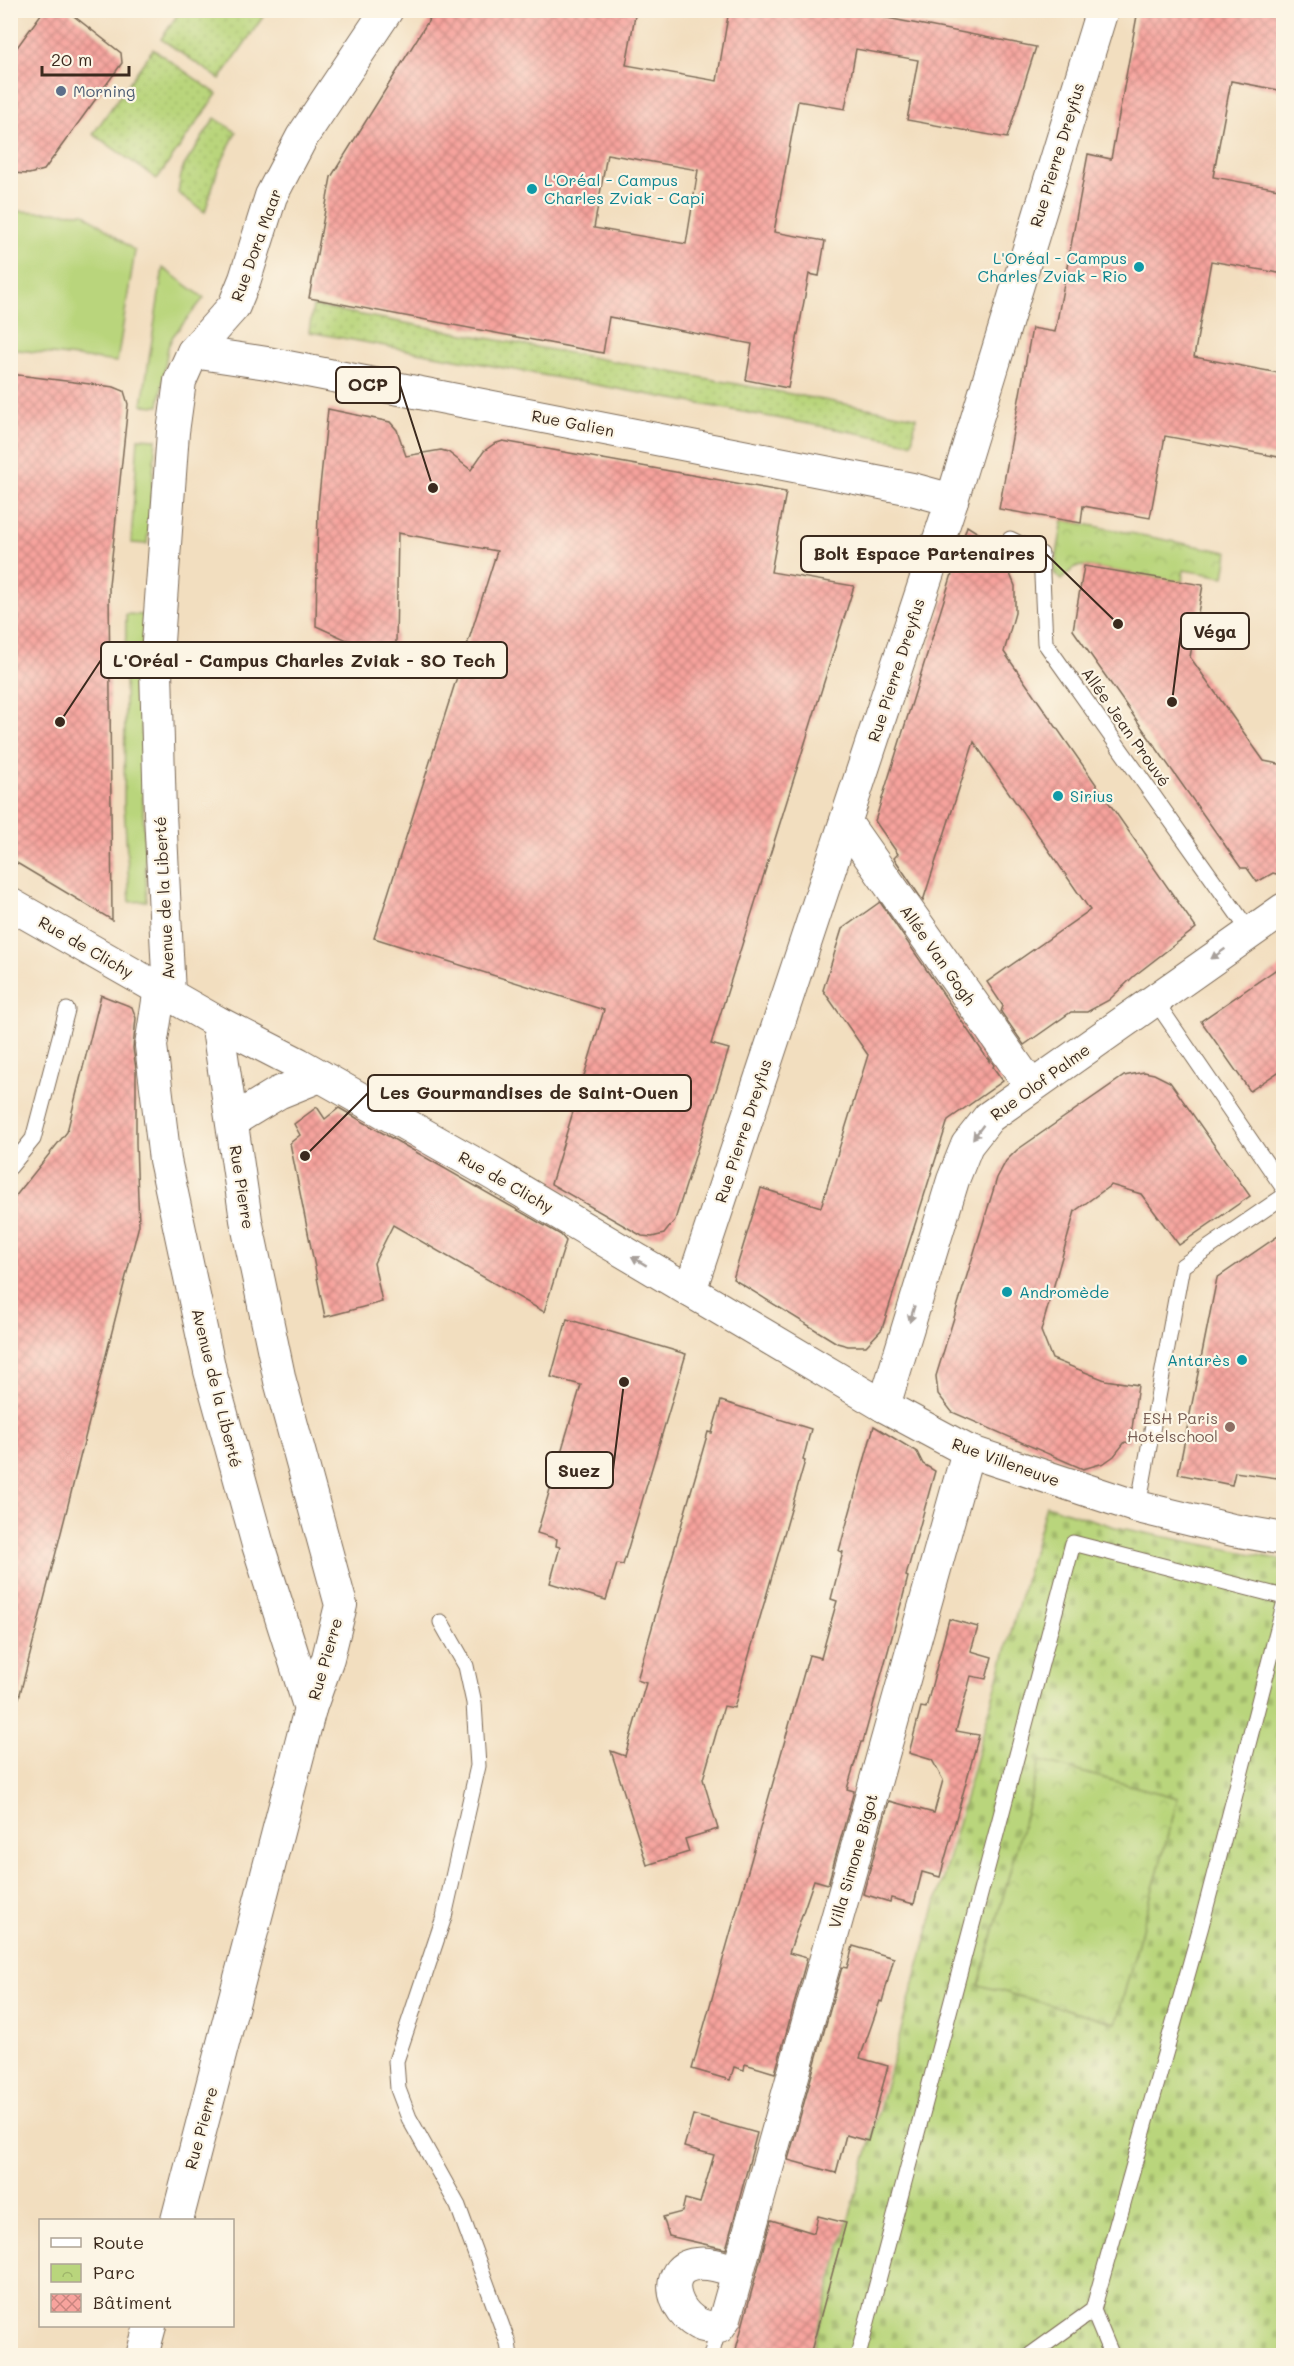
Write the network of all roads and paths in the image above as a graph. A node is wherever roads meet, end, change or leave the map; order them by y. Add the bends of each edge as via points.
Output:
1 (387, 10) edge
2 (1101, 10) edge
3 (193, 352) junction
4 (952, 500) junction
5 (1010, 539) dead end
6 (846, 823) junction
7 (10, 904) edge
8 (1284, 909) edge
9 (1250, 932) junction
10 (169, 993) junction
11 (1154, 999) junction
12 (67, 1010) dead end
13 (217, 1022) junction
14 (320, 1076) junction
15 (1031, 1086) junction
16 (231, 1121) junction
17 (10, 1167) edge
18 (1284, 1189) edge
19 (1284, 1196) edge
20 (690, 1291) junction
21 (884, 1406) junction
22 (968, 1451) junction
23 (1138, 1507) junction
24 (1284, 1539) edge
25 (1284, 1597) edge
26 (1284, 1605) edge
27 (441, 1622) dead end
28 (310, 1709) junction
29 (177, 2219) edge
30 (738, 2272) junction
31 (1093, 2310) junction
32 (149, 2327) edge
33 (715, 2341) edge
34 (142, 2355) edge
35 (510, 2355) edge
36 (858, 2355) edge
37 (1029, 2355) edge
38 (1112, 2355) edge

1 - 3 street, Rue Dora Maar via 302,136 271,196 234,306
2 - 4 street, Rue Pierre Dreyfus
3 - 4 street, Rue Galien via 267,363
3 - 10 street, Avenue de la Liberté via 180,381 173,432 156,670
4 - 6 street, Rue Pierre Dreyfus
5 - 9 lane, Allée Jean Prouvé via 1041,554 1045,643
6 - 15 street, Allée Van Gogh
6 - 20 street, Rue Pierre Dreyfus
7 - 10 street, Rue de Clichy
8 - 9 street, Rue Olof Palme
9 -> 11 street, Rue Olof Palme
10 - 13 street, Rue de Clichy
10 - 28 street, Avenue de la Liberté via 158,1001 151,1046 165,1160 210,1371 258,1545
11 - 15 street, Rue Olof Palme
11 - 18 lane
12 - 17 lane via 33,1139
13 - 14 street, Rue de Clichy
13 - 16 street, Rue Pierre
14 - 16 street via 278,1093
20 -> 14 street, Rue de Clichy
15 -> 21 street, Rue Olof Palme via 989,1117 967,1145
16 - 28 street, Rue Pierre via 246,1220 280,1381 341,1605
19 - 23 lane via 1182,1266
20 - 21 street, Rue Villeneuve
21 - 22 street, Rue Villeneuve
22 - 23 street, Rue Villeneuve
22 - 30 street, Villa Simone Bigot
23 - 24 street, Rue Villeneuve
25 - 36 lane via 1072,1543
26 - 31 lane via 1201,1926
27 - 35 lane via 466,1666 474,1703 478,1766 444,1917 396,2061 399,2089 409,2118 458,2206
28 - 29 street, Rue Pierre
30 - 33 street, Villa Simone Bigot
30 - 33 street, Villa Simone Bigot via 698,2264 685,2266 675,2278 677,2304 697,2324 707,2328
31 - 37 lane
31 - 38 lane
32 - 34 street

